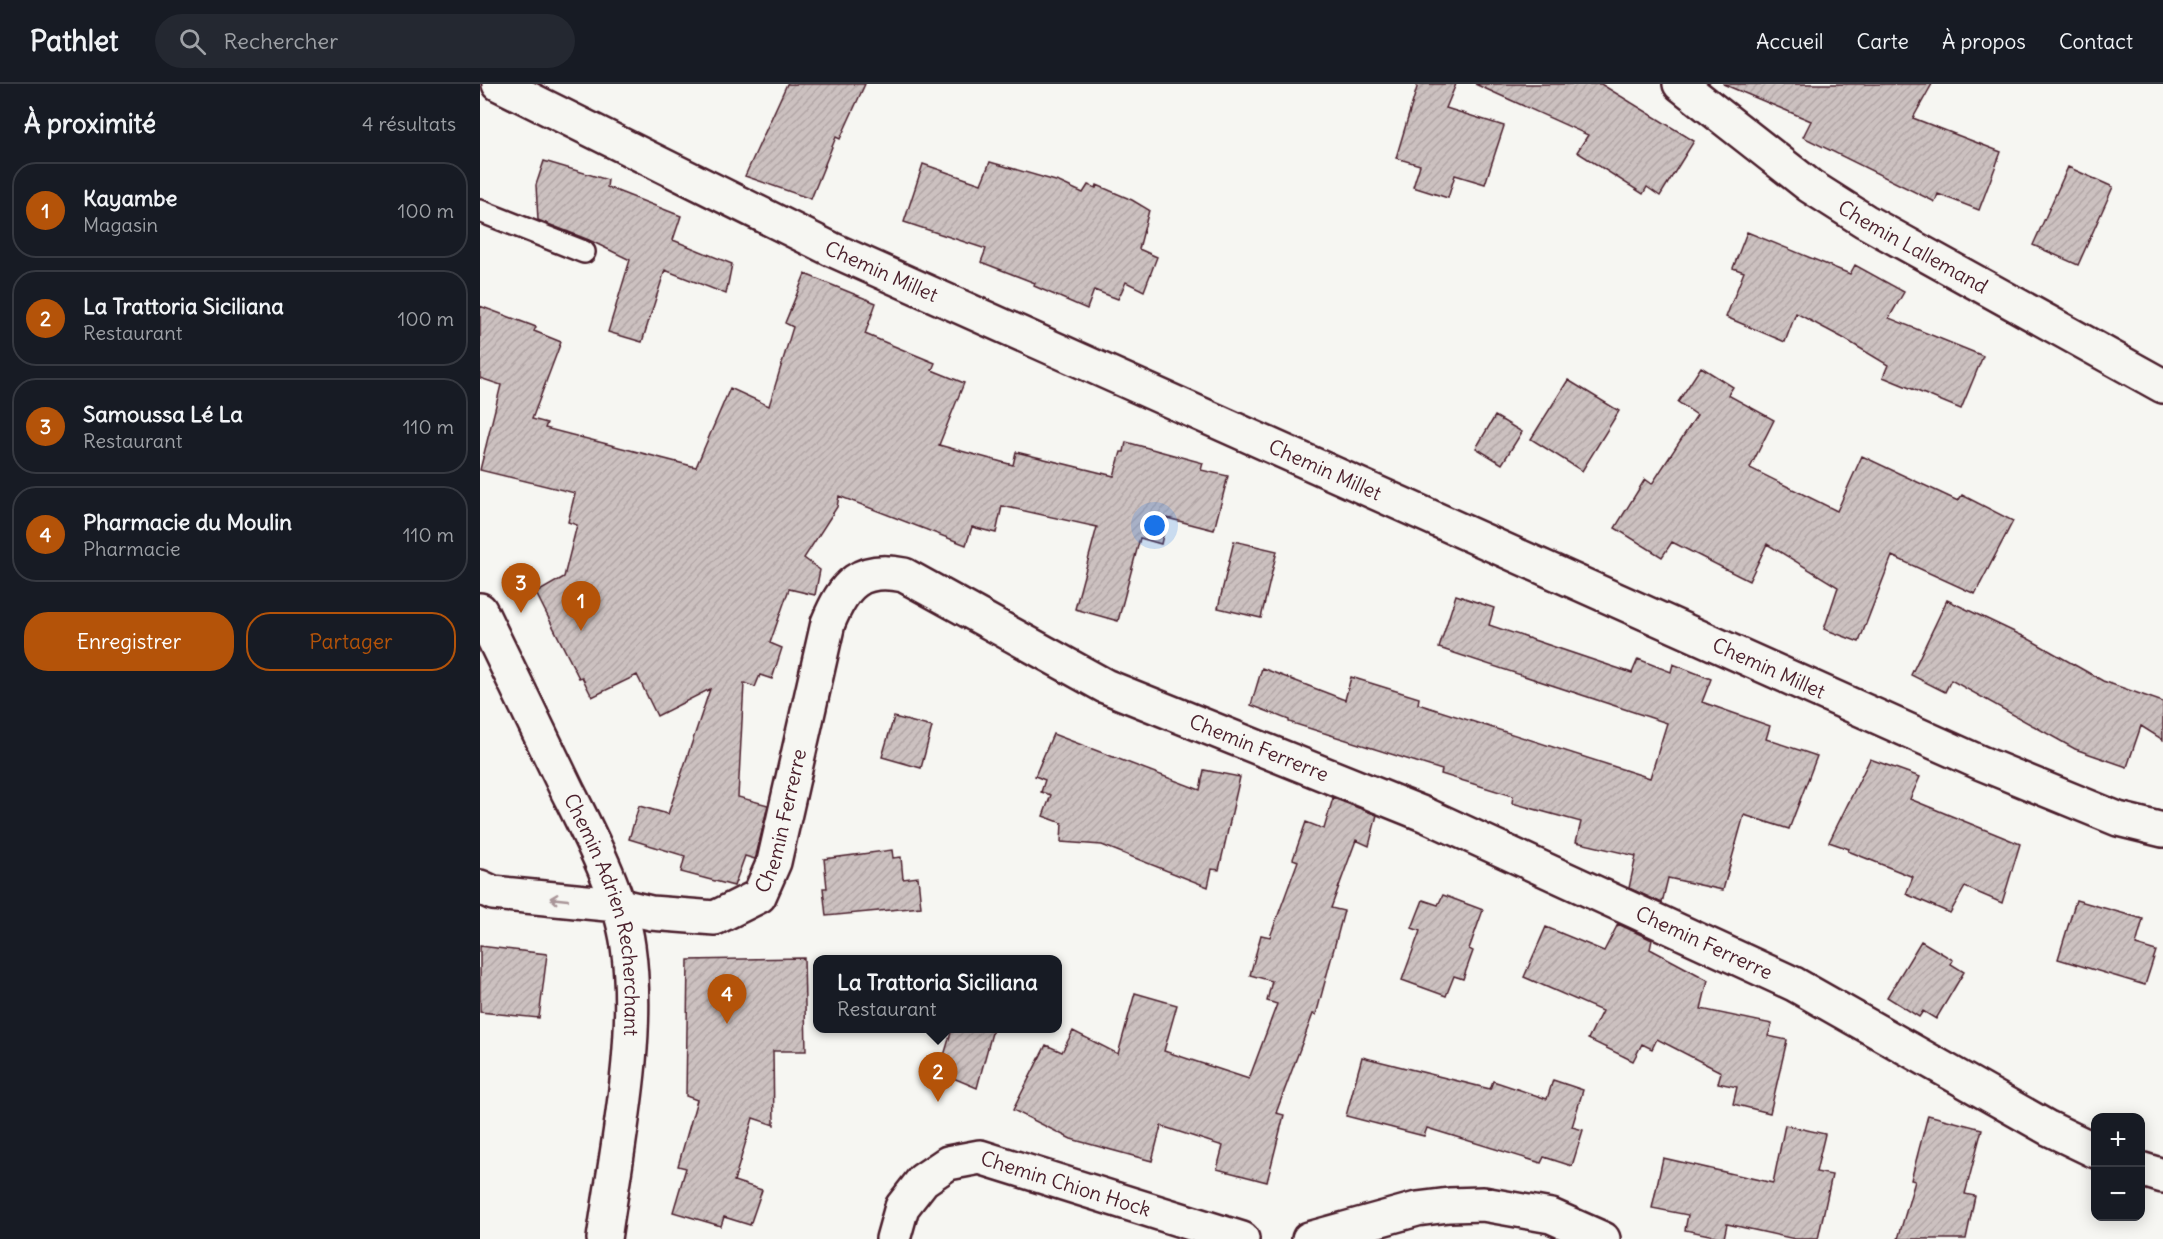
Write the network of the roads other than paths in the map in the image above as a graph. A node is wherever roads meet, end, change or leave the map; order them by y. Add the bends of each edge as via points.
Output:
1 (498, 84) edge
2 (1680, 84) edge
3 (480, 211) edge
4 (584, 252) dead end
5 (2163, 386) edge
6 (480, 610) edge
7 (2163, 830) edge
8 (480, 887) edge
9 (617, 905) junction
10 (2091, 1149) edge
11 (2145, 1171) edge
12 (2163, 1176) edge
13 (604, 1239) edge
14 (893, 1239) edge
15 (1242, 1239) edge
16 (1309, 1239) edge
17 (1604, 1239) edge

1 - 7 street, Chemin Millet via 875,269 1981,763 2118,819
2 - 5 street, Chemin Lallemand via 1809,186
3 - 4 lane
6 - 9 street, Chemin Adrien Recherchant via 594,844
9 -> 8 street, Chemin Ferrerre via 493,893
9 - 10 street, Chemin Ferrerre via 651,913 715,918 759,896 774,862 828,623 838,600 853,582 874,572 889,572 904,575 1105,686 1426,815 1794,984
9 - 13 street, Chemin Adrien Recherchant via 628,944 632,996 626,1085
11 - 12 street
14 - 15 street, Chemin Chion Hock via 902,1207 923,1180 948,1163 980,1157
16 - 17 street via 1417,1209 1483,1204 1551,1216

